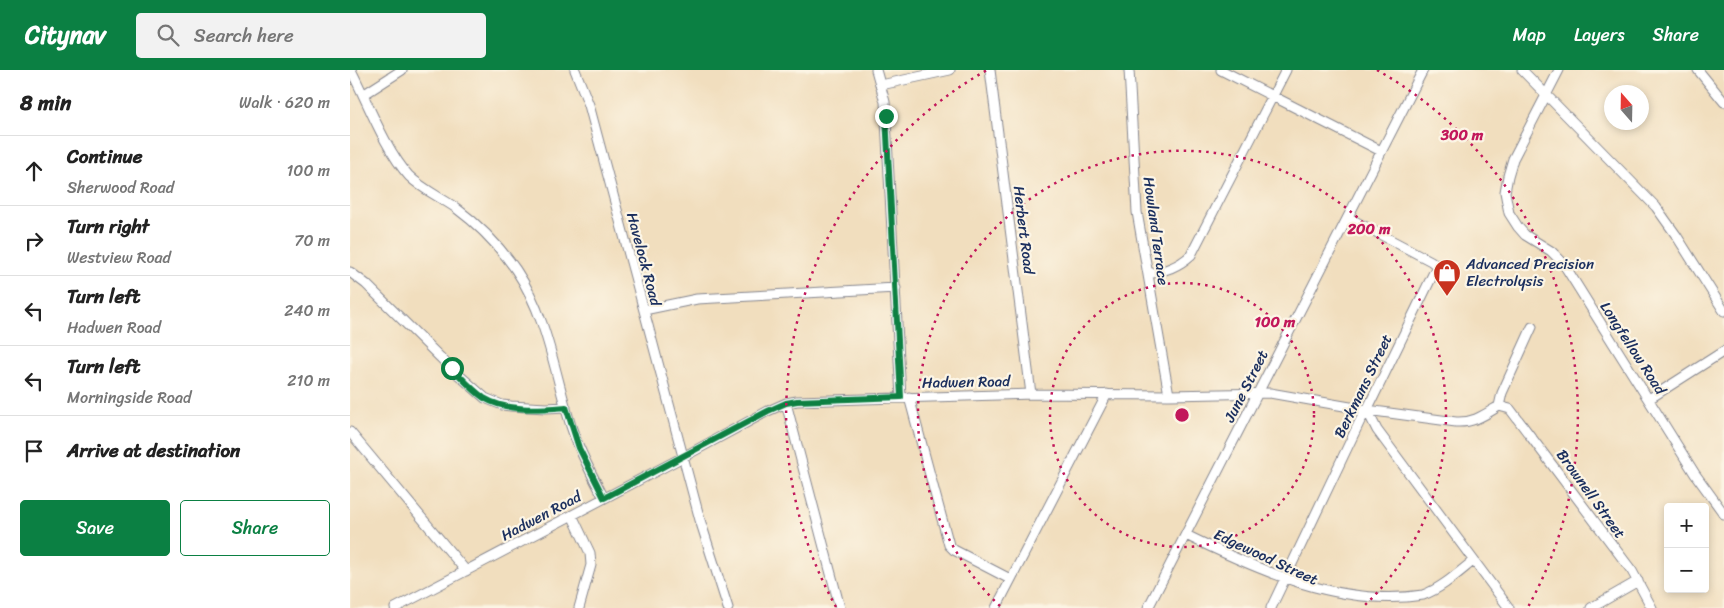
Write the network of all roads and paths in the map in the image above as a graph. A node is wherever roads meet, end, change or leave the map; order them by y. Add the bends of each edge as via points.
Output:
1 (351, 70) edge
2 (402, 70) edge
3 (574, 70) edge
4 (876, 70) edge
5 (950, 70) edge
6 (990, 70) edge
7 (1129, 70) edge
8 (1220, 70) edge
9 (1286, 70) edge
10 (1423, 70) edge
11 (1522, 70) edge
12 (1559, 70) edge
13 (1698, 70) edge
14 (882, 85) junction
15 (363, 95) junction
16 (1546, 95) junction
17 (1273, 96) junction
18 (1724, 102) edge
19 (1380, 152) junction
20 (1349, 218) junction
21 (350, 272) edge
22 (1148, 274) junction
23 (896, 288) junction
24 (644, 310) junction
25 (1724, 311) edge
26 (1532, 327) dead end
27 (1724, 351) edge
28 (1031, 394) junction
29 (1107, 394) junction
30 (1258, 394) junction
31 (1169, 395) junction
32 (905, 397) junction
33 (1649, 399) junction
34 (786, 403) junction
35 (1499, 406) junction
36 (566, 407) junction
37 (1367, 410) junction
38 (350, 432) edge
39 (683, 457) junction
40 (604, 498) junction
41 (1724, 514) edge
42 (572, 515) junction
43 (1186, 535) junction
44 (1474, 561) junction
45 (466, 571) junction
46 (1010, 579) junction
47 (1638, 581) junction
48 (1284, 583) junction
49 (395, 608) edge
50 (579, 608) edge
51 (728, 608) edge
52 (840, 608) edge
53 (996, 608) edge
54 (1148, 608) edge
55 (1271, 608) edge
56 (1510, 608) edge
57 (1591, 608) edge
58 (1652, 608) edge

1 - 15 street
2 - 15 street
3 - 24 street, Havelock Road via 589,105
4 - 14 street
5 - 14 street
6 - 28 street, Herbert Road
7 - 22 street, Howland Terrace via 1137,212
8 - 17 street
9 - 17 street
10 - 19 street, June Street
11 - 16 street
12 - 16 street, Longfellow Road
13 - 18 street
14 - 23 street
15 - 36 street via 385,139 409,175 468,218 516,270 541,318
16 - 25 street via 1656,206
16 - 33 street, Longfellow Road via 1513,159 1505,192 1509,213 1525,235 1551,251 1563,263
17 - 19 street
17 - 22 street via 1191,255 1173,268
19 - 20 street, June Street
20 - 30 street, June Street
20 - 37 street, Berkmans Street via 1436,265
21 - 36 street via 485,398 502,405
22 - 31 street, Howland Terrace
23 - 24 street via 697,299
23 - 32 street
24 - 39 street, Havelock Road
26 - 35 street via 1502,392
27 - 33 street
28 - 29 street, Hadwen Road
28 - 32 street, Hadwen Road
29 - 31 street, Hadwen Road
29 - 46 street
30 - 31 street, Hadwen Road
30 - 37 street via 1270,393
30 - 43 street, June Street
32 - 34 street, Hadwen Road
32 - 46 street via 949,545
33 - 41 street, Longfellow Road
34 - 39 street, Hadwen Road
34 - 52 street
35 - 37 street via 1478,419 1465,422
35 - 47 street, Brownell Street via 1516,414
36 - 40 street via 577,443
37 - 44 street via 1377,430
37 - 48 street, Berkmans Street
38 - 45 street
39 - 40 street, Hadwen Road
39 - 51 street, Havelock Road
40 - 42 street, Hadwen Road
42 - 45 street, Hadwen Road
42 - 50 street via 590,553 589,572
43 - 48 street, Edgewood Street
43 - 54 street, June Street
44 - 48 street, Edgewood Street via 1424,595 1386,604 1342,602
44 - 56 street
45 - 49 street, Hadwen Road
46 - 53 street
47 - 57 street
47 - 58 street, Brownell Street
48 - 55 street, Berkmans Street

